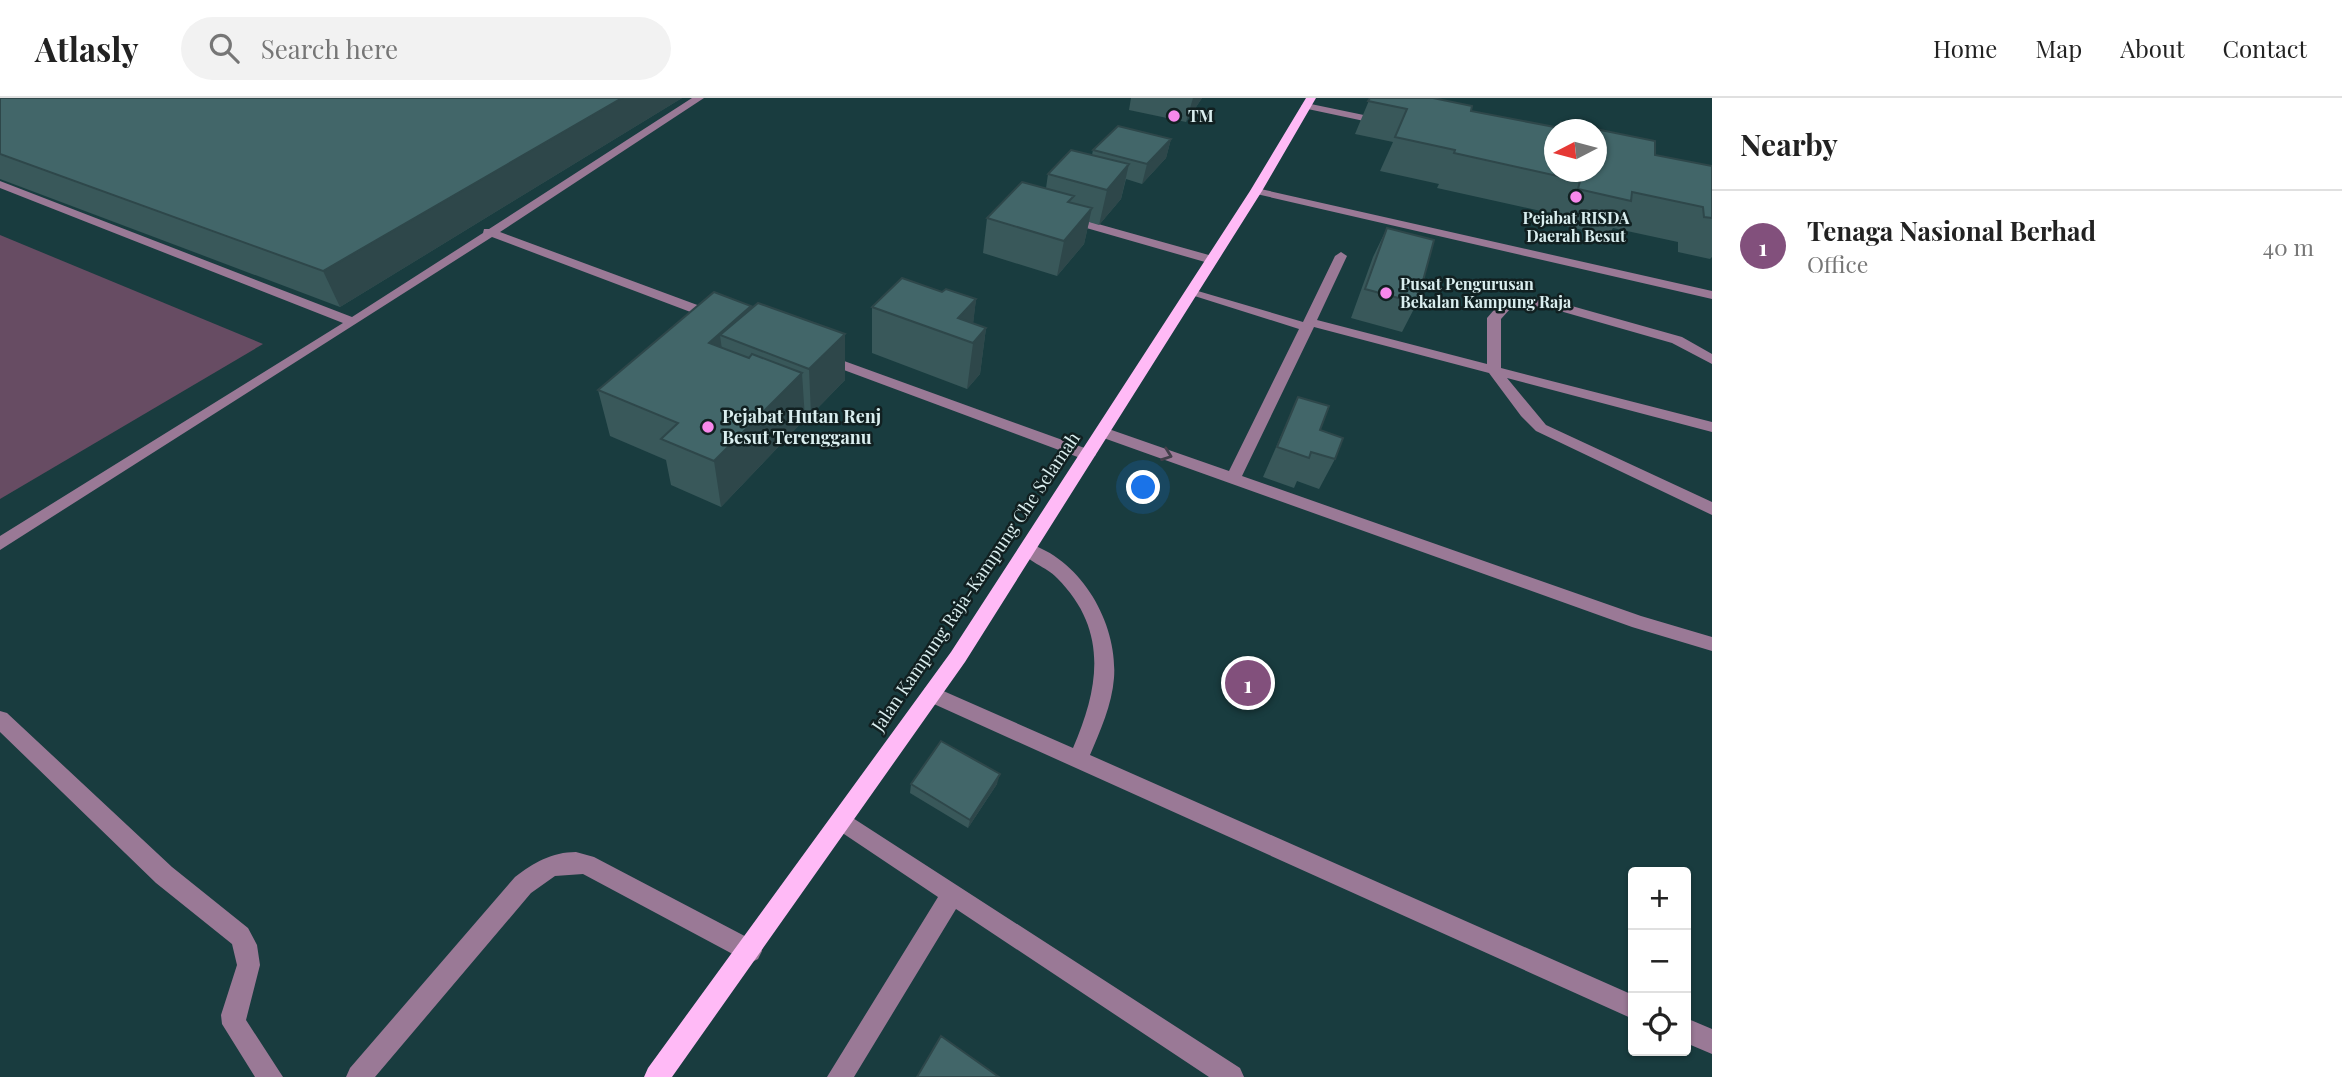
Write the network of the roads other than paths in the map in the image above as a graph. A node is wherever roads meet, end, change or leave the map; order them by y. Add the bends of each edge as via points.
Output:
1 (699, 98) edge
2 (1309, 102) edge
3 (1396, 125) edge
4 (0, 184) edge
5 (1256, 191) junction
6 (1052, 215) edge
7 (494, 225) junction
8 (1341, 256) dead end
9 (1212, 260) junction
10 (1191, 292) junction
11 (1712, 295) edge
12 (353, 322) junction
13 (734, 324) edge
14 (1308, 324) junction
15 (812, 353) edge
16 (1712, 360) edge
17 (1494, 370) junction
18 (1712, 428) edge
19 (1103, 432) junction
20 (1088, 455) junction
21 (1233, 479) junction
22 (1712, 509) edge
23 (0, 544) edge
24 (1027, 549) junction
25 (1712, 644) edge
26 (932, 694) junction
27 (0, 719) edge
28 (1078, 759) junction
29 (842, 821) junction
30 (953, 894) junction
31 (750, 951) junction
32 (1628, 1005) edge
33 (1691, 1032) edge
34 (1712, 1042) edge
35 (270, 1077) edge
36 (359, 1077) edge
37 (657, 1077) edge
38 (841, 1077) edge
39 (1231, 1077) edge

1 - 7 street
2 - 3 street
2 - 5 main road, Jalan Kampung Raja-Kampung Che Selamah
4 - 12 street
5 - 9 main road, Jalan Kampung Raja-Kampung Che Selamah
5 - 11 street
6 - 9 street
7 - 12 street
7 - 13 street
8 - 14 street
9 - 10 main road, Jalan Kampung Raja-Kampung Che Selamah
10 - 14 street
10 - 19 main road, Jalan Kampung Raja-Kampung Che Selamah
12 - 23 street
14 - 17 street
14 - 21 street
15 - 20 street
16 - 17 street via 1666,336 1554,305 1517,303 1505,306 1494,318
17 - 18 street
17 - 22 street via 1541,428
19 - 20 main road, Jalan Kampung Raja-Kampung Che Selamah
19 -> 21 street
20 - 24 main road, Jalan Kampung Raja-Kampung Che Selamah
21 - 25 street
24 - 26 main road, Jalan Kampung Raja-Kampung Che Selamah
24 - 28 street via 1069,576 1100,630 1105,677
26 - 28 street
26 - 29 main road, Jalan Kampung Raja-Kampung Che Selamah
27 - 35 street via 164,876 247,945 250,957 234,1024
28 - 32 street
29 - 30 street
29 - 31 main road, Jalan Kampung Raja-Kampung Che Selamah
30 - 38 street
30 - 39 street
31 - 36 street via 586,864 554,864 523,885
31 - 37 main road, Jalan Kampung Raja-Kampung Che Selamah
33 - 34 street

